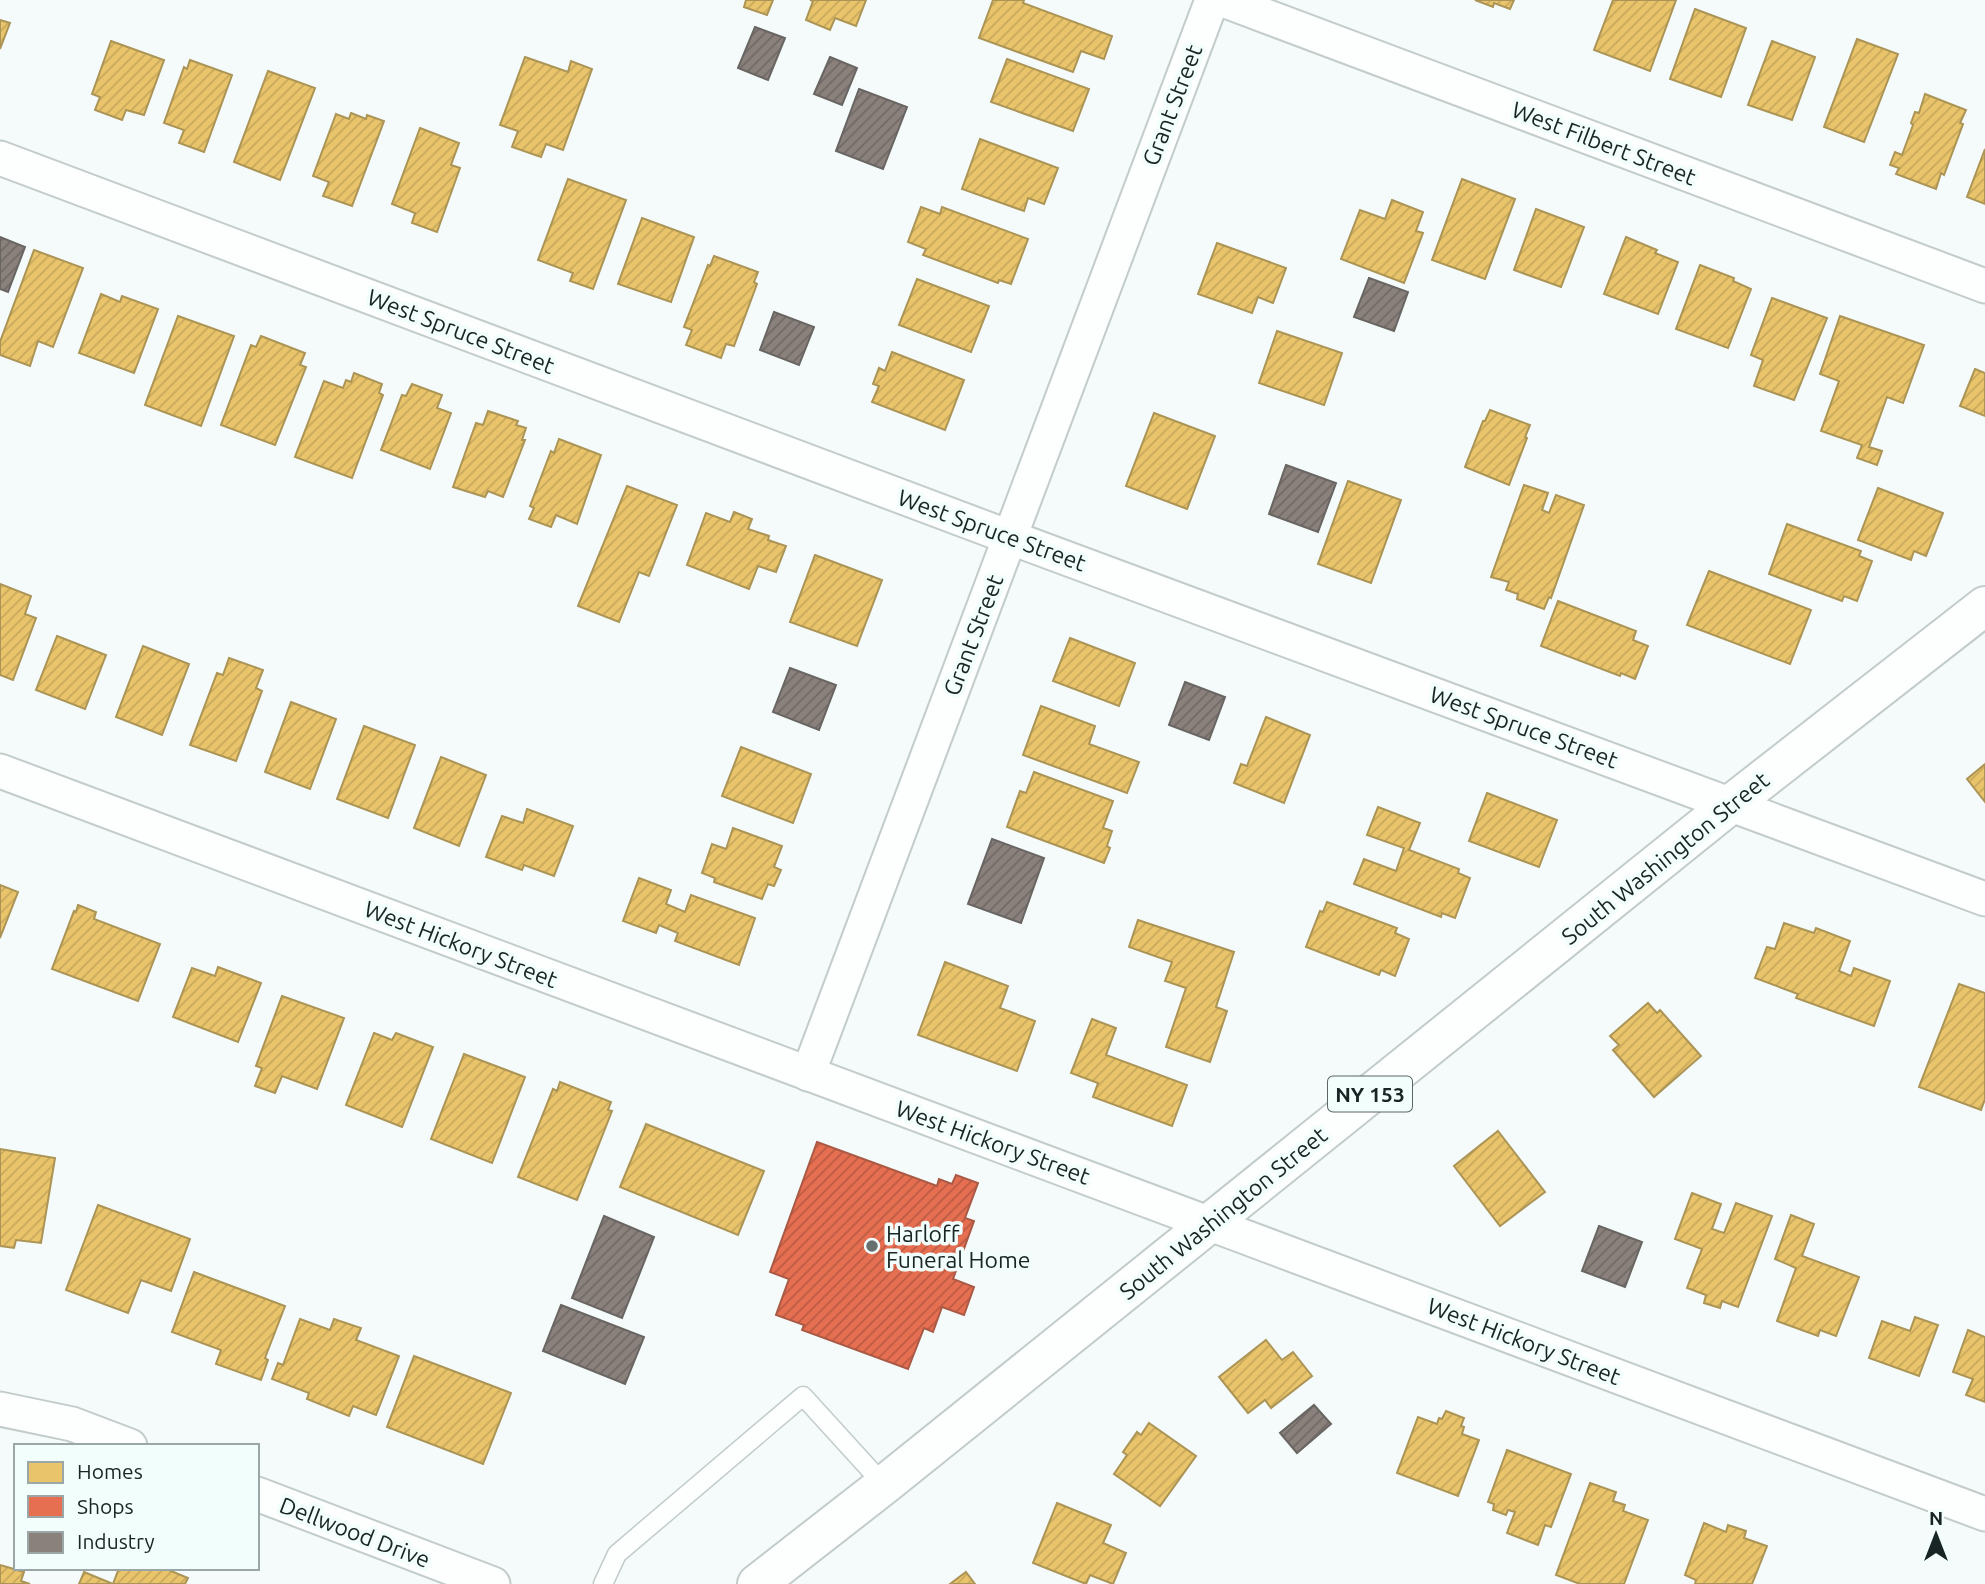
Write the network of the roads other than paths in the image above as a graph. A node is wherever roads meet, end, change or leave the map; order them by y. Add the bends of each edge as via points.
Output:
1 (1212, 0) edge
2 (1223, 0) edge
3 (0, 158) edge
4 (1985, 286) edge
5 (1009, 537) junction
6 (1985, 606) edge
7 (0, 771) edge
8 (1731, 804) junction
9 (1985, 899) edge
10 (808, 1074) junction
11 (1210, 1224) junction
12 (0, 1409) edge
13 (125, 1444) edge
14 (884, 1485) junction
15 (259, 1495) edge
16 (1985, 1514) edge
17 (493, 1584) edge
18 (604, 1584) edge
19 (757, 1584) edge

1 - 5 street, Grant Street
2 - 4 street, West Filbert Street
3 - 5 street, West Spruce Street
5 - 8 street, West Spruce Street
5 - 10 street, Grant Street
6 - 8 main road, South Washington Street / NY 153
7 - 10 street, West Hickory Street
8 - 9 street, West Spruce Street
8 - 11 main road, South Washington Street / NY 153
10 - 11 street, West Hickory Street
11 - 14 main road, South Washington Street / NY 153
11 - 16 street, West Hickory Street
12 - 13 street via 72,1424
14 - 18 lane via 803,1396 617,1554
14 - 19 main road, South Washington Street / NY 153
15 - 17 street, Dellwood Drive

